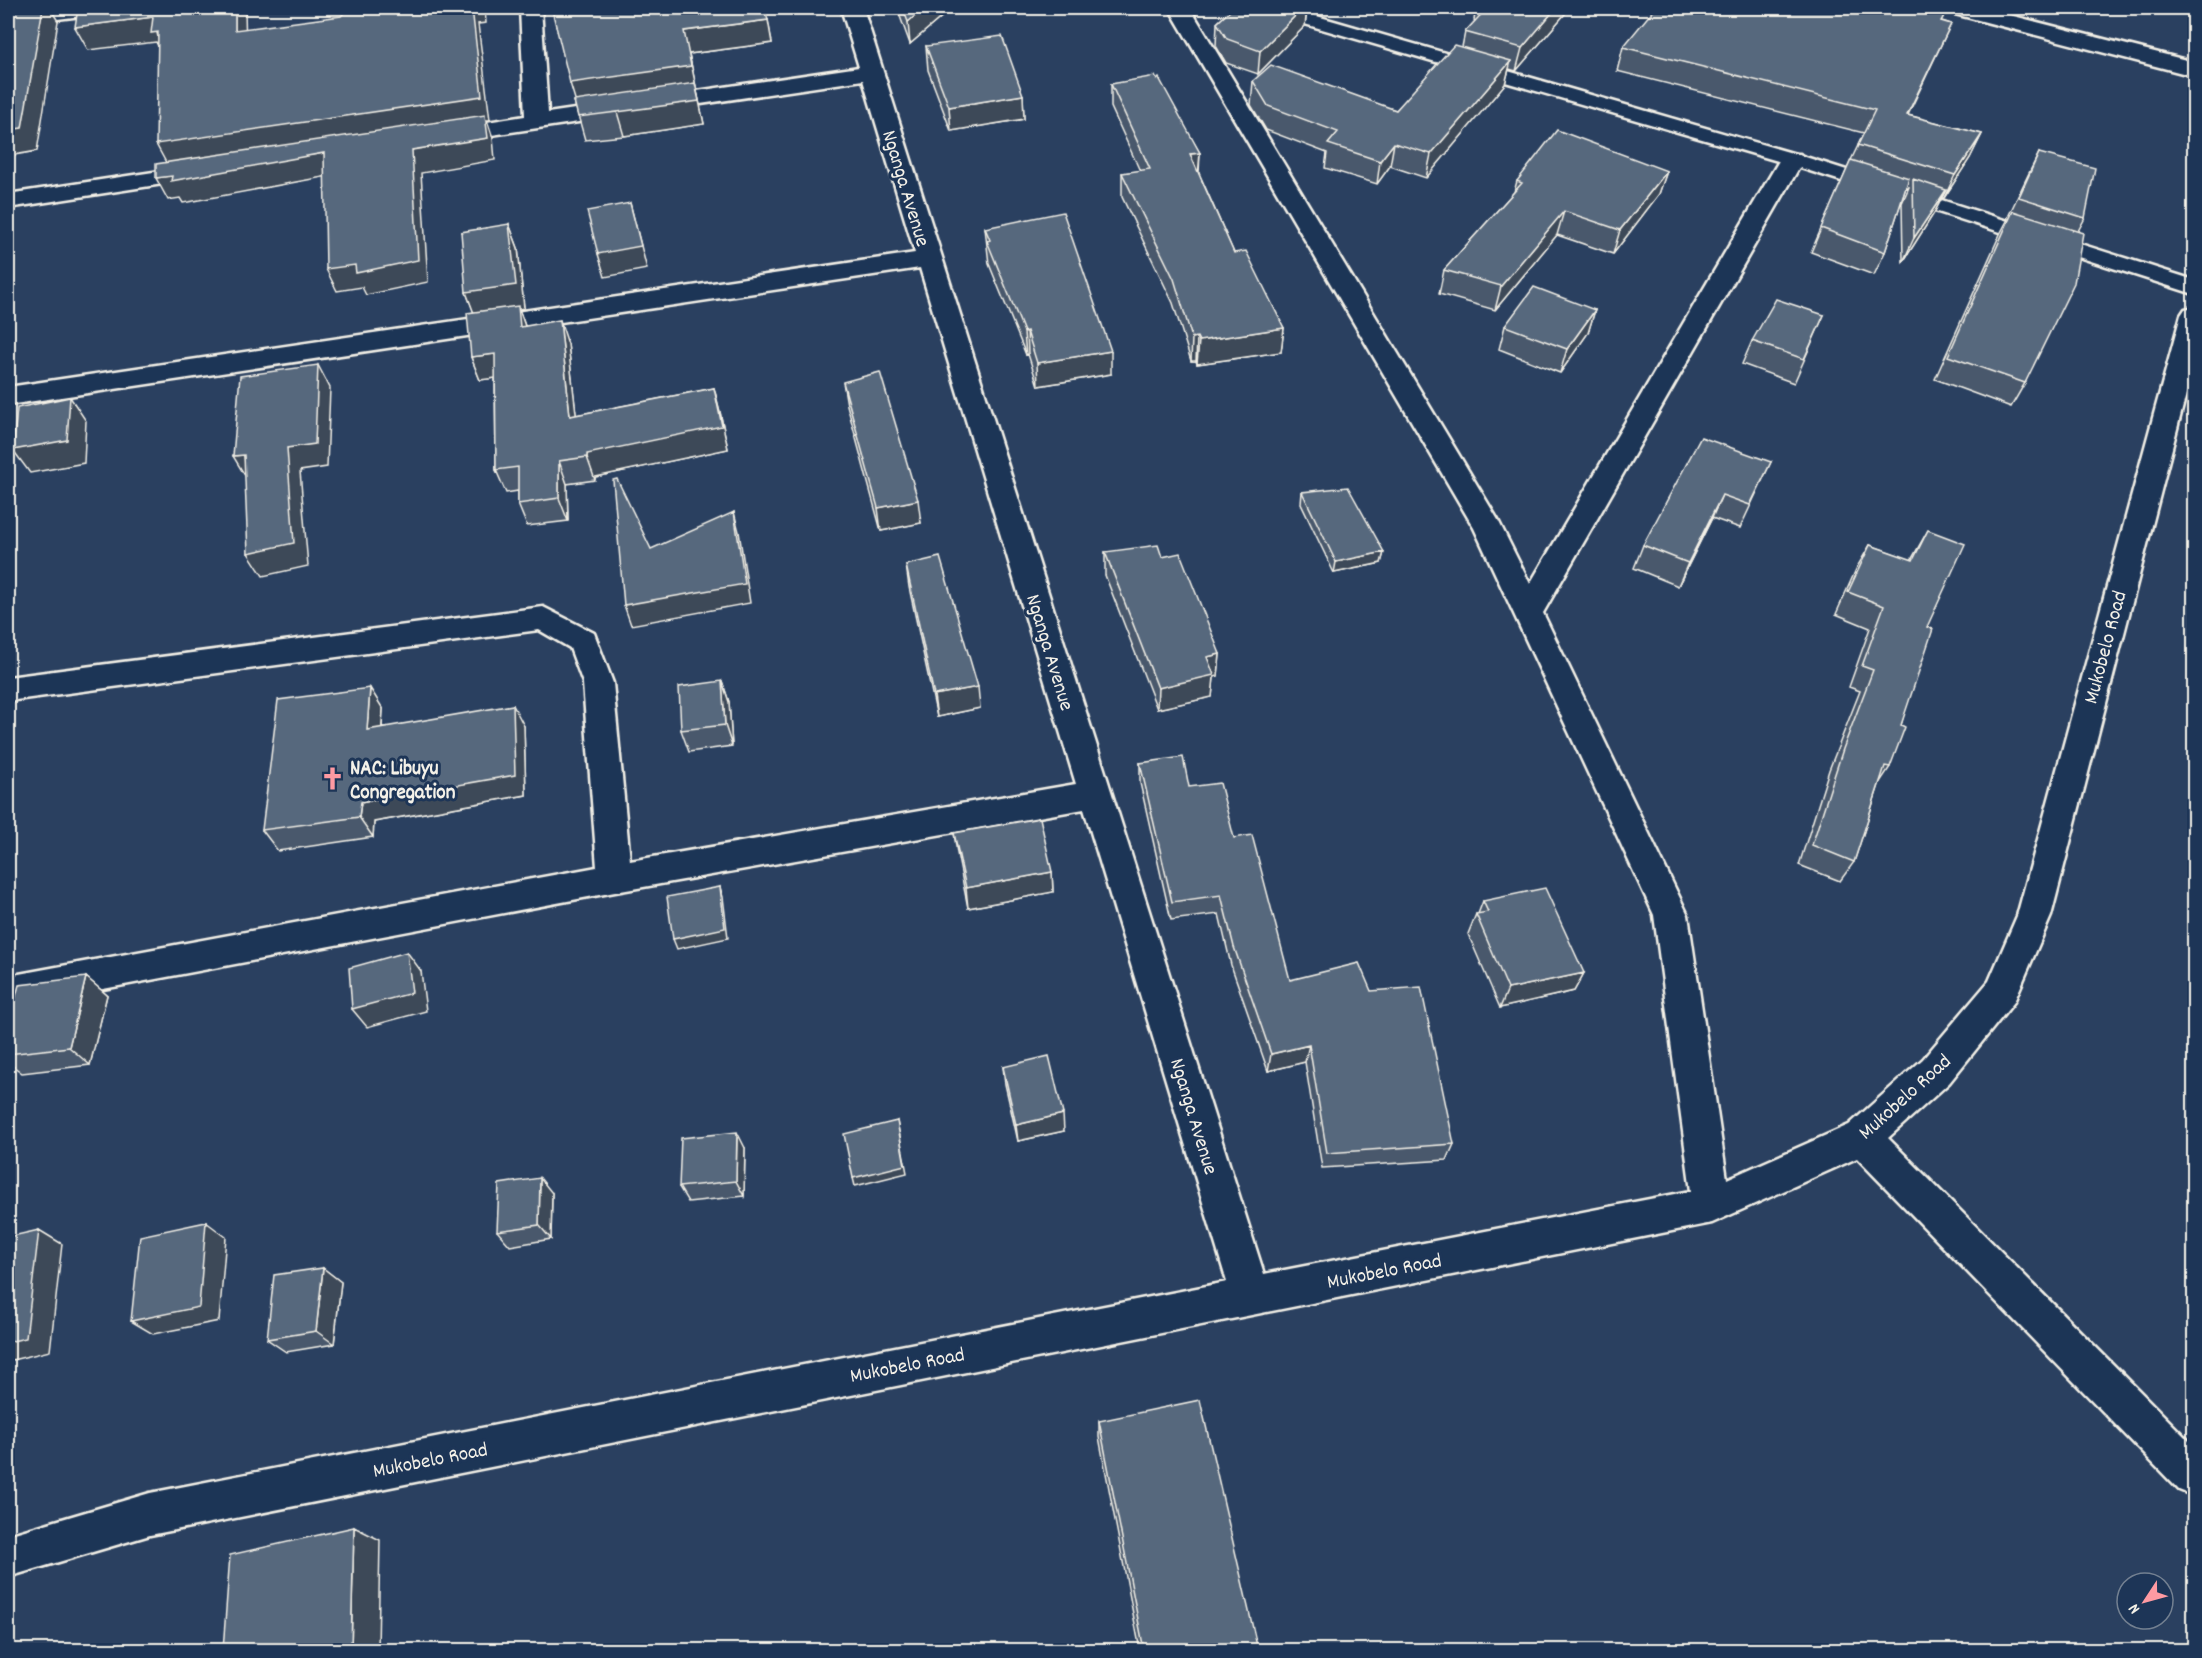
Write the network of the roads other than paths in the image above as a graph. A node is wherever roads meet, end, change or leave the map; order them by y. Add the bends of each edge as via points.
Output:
1 (98, 8) edge
2 (530, 8) edge
3 (852, 8) edge
4 (1179, 8) edge
5 (1270, 8) edge
6 (1959, 8) edge
7 (8, 19) edge
8 (2194, 69) edge
9 (872, 72) junction
10 (537, 120) junction
11 (419, 138) edge
12 (1792, 159) junction
13 (219, 169) edge
14 (8, 201) edge
15 (928, 259) junction
16 (2194, 287) edge
17 (2194, 315) edge
18 (8, 396) edge
19 (1528, 613) junction
20 (8, 689) edge
21 (1095, 794) junction
22 (615, 878) junction
23 (8, 992) edge
24 (1863, 1137) junction
25 (1712, 1205) junction
26 (1251, 1296) junction
27 (2194, 1475) edge
28 (8, 1556) edge

1 - 7 street
2 - 10 street
3 - 9 street, Nganga Avenue
4 - 19 street via 1488,527
5 - 12 lane
6 - 8 street
9 - 10 street
9 - 15 street, Nganga Avenue
10 - 11 street
12 - 16 lane
12 - 19 street
13 - 14 street
15 - 18 street
15 - 21 street, Nganga Avenue
17 - 24 street, Mukobelo Road via 2034,916 2002,991 1936,1071
19 - 25 street via 1671,915
20 - 22 street via 543,618 583,641 598,683
21 - 22 street
21 - 26 street, Nganga Avenue
22 - 23 street
24 - 25 street, Mukobelo Road
24 - 27 street
25 - 26 street, Mukobelo Road
26 - 28 street, Mukobelo Road via 150,1514

